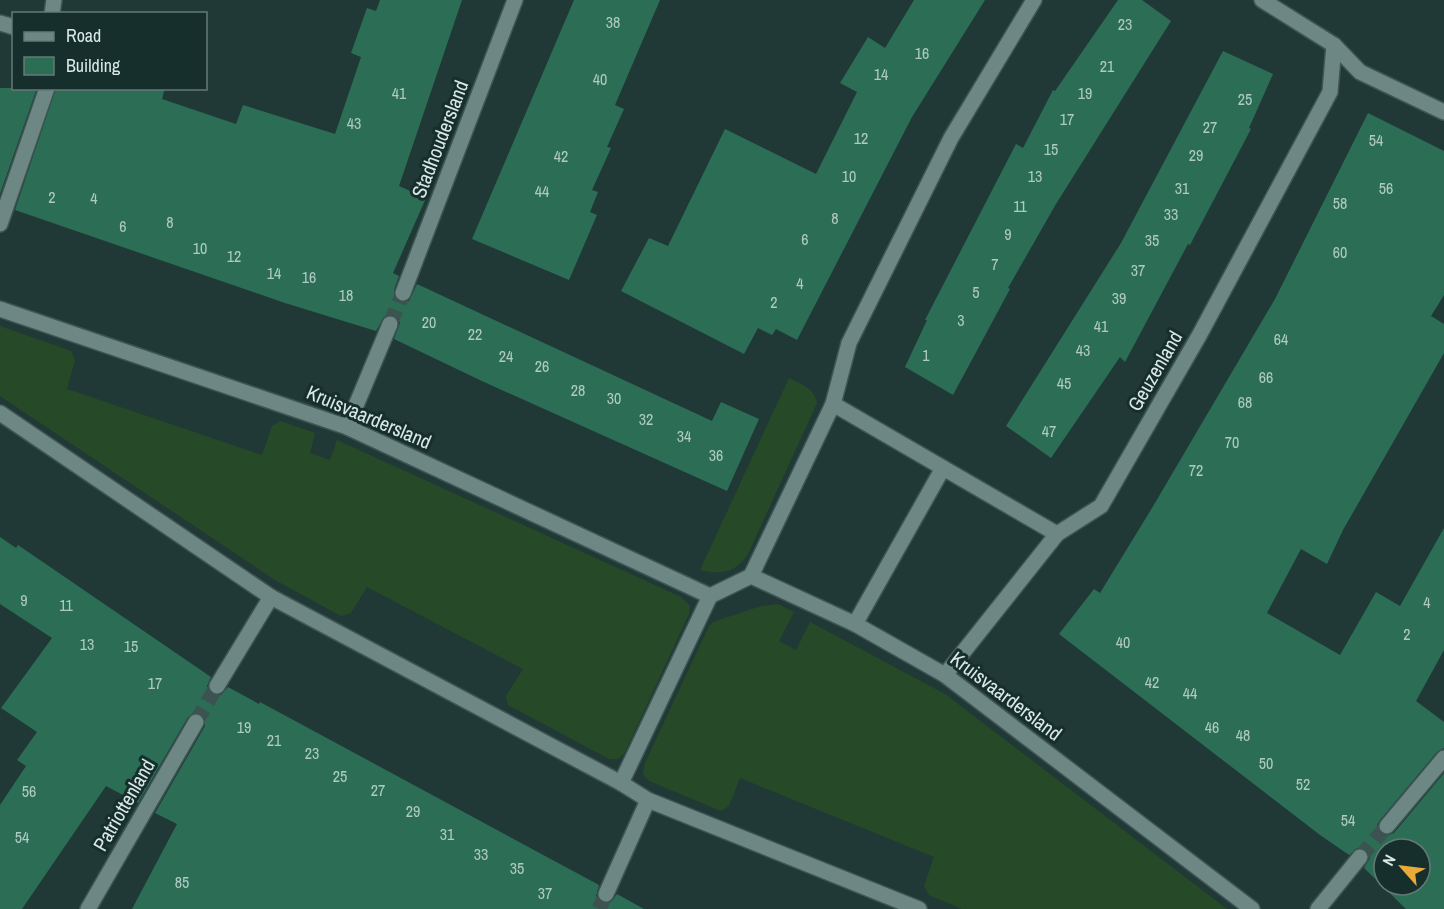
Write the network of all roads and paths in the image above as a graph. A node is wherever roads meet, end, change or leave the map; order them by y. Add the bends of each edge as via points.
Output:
1 (515, 0) edge
2 (1034, 0) edge
3 (1262, 0) edge
4 (1334, 45) junction
5 (46, 90) edge
6 (1444, 112) edge
7 (0, 224) edge
8 (403, 293) tunnel mouth
9 (0, 309) edge
10 (390, 324) tunnel mouth
11 (833, 404) junction
12 (0, 413) edge
13 (347, 427) junction
14 (943, 468) junction
15 (1058, 534) junction
16 (751, 576) junction
17 (711, 596) junction
18 (271, 597) junction
19 (855, 624) junction
20 (945, 675) junction
21 (217, 686) tunnel mouth
22 (196, 722) tunnel mouth
23 (1444, 758) edge
24 (621, 783) junction
25 (648, 800) junction
26 (1387, 826) tunnel mouth
27 (1360, 857) tunnel mouth
28 (606, 894) tunnel mouth
29 (88, 909) edge
30 (919, 909) edge
31 (1252, 909) edge
32 (1318, 909) edge

1 - 8 street, Stadhoudersland
2 - 11 street via 951,138 854,332
3 - 4 street
4 - 6 street via 1360,72
4 - 15 street, Geuzenland via 1330,92 1200,334 1101,506
5 - 7 street
9 - 13 street, Kruisvaardersland
10 - 13 street
11 - 14 street
11 - 16 street
12 - 18 street
13 - 17 street, Kruisvaardersland
14 - 15 street
14 - 19 street
15 - 20 street, Geuzenland
16 - 17 street
16 - 19 street, Kruisvaardersland
17 - 24 street
18 - 21 street
18 - 24 street
19 - 20 street, Kruisvaardersland
20 - 31 street, Kruisvaardersland
22 - 29 street, Patriottenland
23 - 26 street
24 - 25 street
25 - 28 street
25 - 30 street
27 - 32 street

